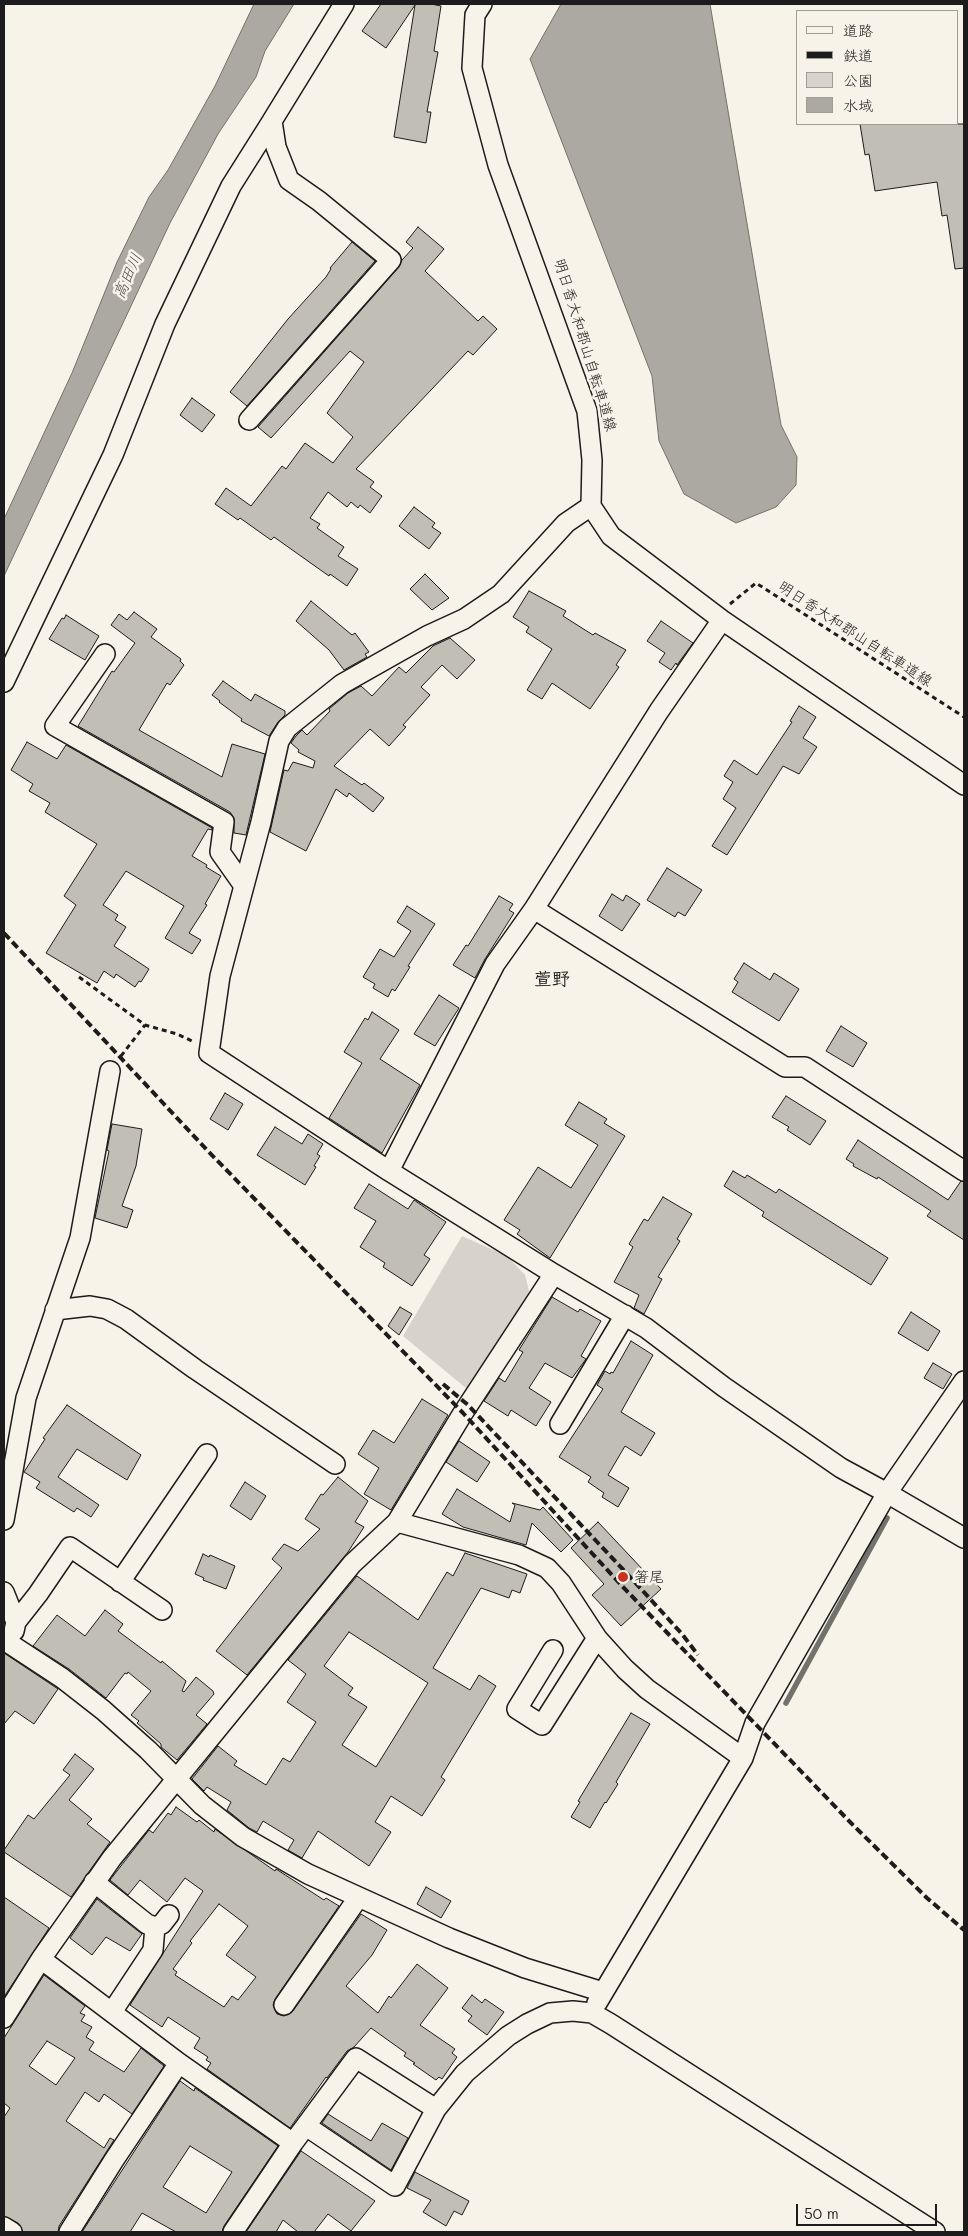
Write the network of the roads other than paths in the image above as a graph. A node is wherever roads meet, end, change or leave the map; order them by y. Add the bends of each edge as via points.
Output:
1 (344, 4) edge
2 (482, 4) edge
3 (272, 121) junction
4 (249, 420) dead end
5 (591, 506) junction
6 (725, 613) junction
7 (105, 654) dead end
8 (4, 682) edge
9 (964, 785) edge
10 (244, 886) junction
11 (534, 909) junction
12 (110, 1071) road end
13 (390, 1171) junction
14 (964, 1171) edge
15 (554, 1274) junction
16 (55, 1310) junction
17 (625, 1315) junction
18 (964, 1381) edge
19 (560, 1424) dead end
20 (207, 1454) dead end
21 (335, 1464) dead end
22 (887, 1493) junction
23 (4, 1520) edge
24 (397, 1522) junction
25 (964, 1538) edge
26 (120, 1582) junction
27 (4, 1592) edge
28 (162, 1610) dead end
29 (16, 1622) junction
30 (597, 1638) junction
31 (6, 1641) edge
32 (553, 1650) dead end
33 (743, 1758) junction
34 (175, 1779) junction
35 (94, 1882) junction
36 (358, 1898) junction
37 (169, 1915) dead end
38 (155, 1927) junction
39 (41, 1959) junction
40 (604, 1992) junction
41 (284, 2005) dead end
42 (112, 2012) junction
43 (592, 2013) junction
44 (4, 2018) edge
45 (179, 2063) junction
46 (436, 2109) junction
47 (306, 2126) junction
48 (293, 2143) junction
49 (4, 2227) edge
50 (12, 2232) edge
51 (69, 2232) edge
52 (233, 2232) edge
53 (935, 2232) edge

1 - 3 street
2 - 5 street via 475,15 472,68 498,165 587,411 592,460
3 - 4 street via 276,147 289,180 391,260
3 - 8 street via 231,186 174,306 113,455
5 - 6 street via 611,536
5 - 10 street via 566,524 501,594 464,620 427,636 342,684 287,728 279,741
6 - 9 street
6 - 11 street via 659,710
7 - 10 street via 55,726 224,822 220,852
10 - 13 street via 220,976 209,1053
11 - 13 street via 495,964
11 - 14 street via 785,1067 805,1068
12 - 16 street via 80,1238
13 - 15 street
15 - 17 street
15 - 24 street via 463,1413
16 - 21 street via 90,1306 107,1309 126,1319
16 - 23 street via 26,1398
17 - 19 street
17 - 22 street via 841,1468
18 - 22 street
20 - 26 street
22 - 25 street
22 - 33 street via 755,1723
24 - 30 street via 533,1560 547,1568 561,1582
24 - 34 street via 352,1564
26 - 28 street
26 - 29 street via 70,1547
27 - 29 street
29 - 31 street via 14,1633
30 - 32 street via 542,1725 517,1709
30 - 33 street via 647,1689
31 - 34 street via 103,1710
33 - 40 street
34 - 35 street
34 - 36 street via 243,1837
35 - 38 street via 146,1924
35 - 39 street
36 - 40 street via 493,1956
36 - 41 street
37 - 38 street
38 - 42 street via 153,1950
39 - 42 street
39 - 44 street
40 - 43 street
42 - 45 street
43 - 46 street via 550,2013 526,2024 485,2055 448,2092
43 - 53 street
45 - 48 street
45 - 51 street
46 - 47 street via 356,2058
46 - 47 street via 395,2186
47 - 48 street
48 - 52 street
49 - 50 street

